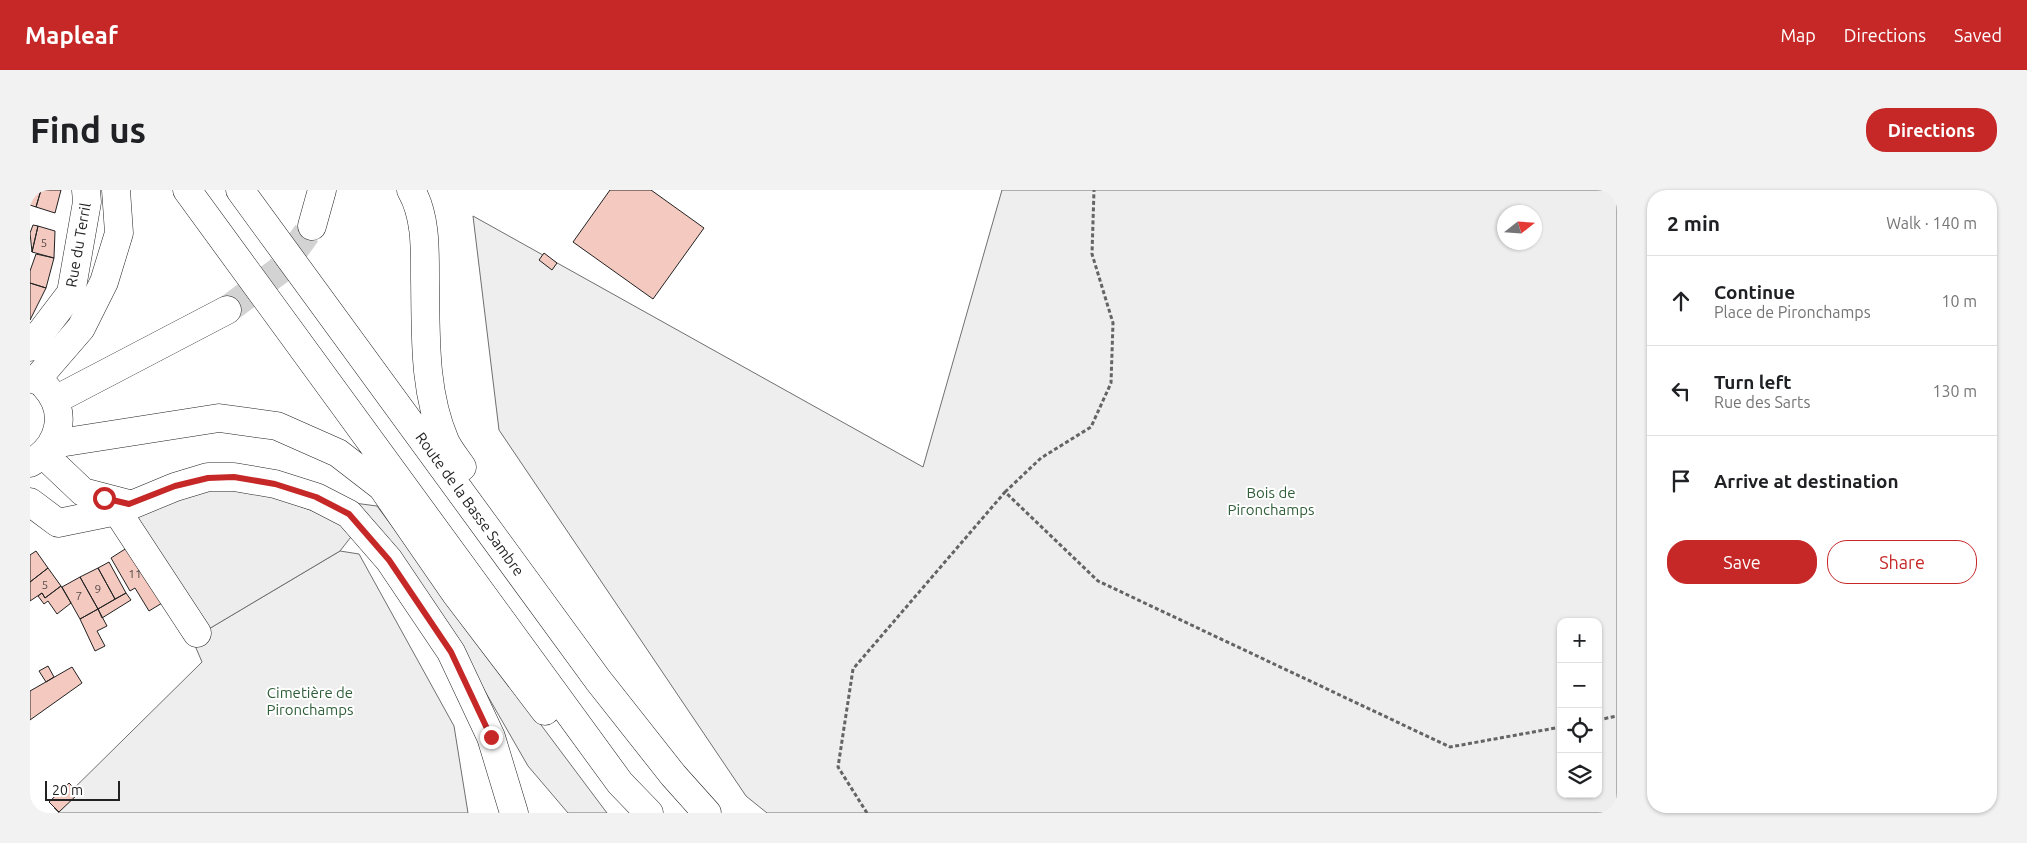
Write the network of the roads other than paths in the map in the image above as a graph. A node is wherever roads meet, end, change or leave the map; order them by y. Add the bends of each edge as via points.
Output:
1 (86, 190) edge
2 (116, 190) edge
3 (187, 190) edge
4 (240, 190) edge
5 (322, 190) edge
6 (411, 190) edge
7 (312, 226) tunnel mouth
8 (227, 310) tunnel mouth
9 (30, 347) edge
10 (33, 379) edge
11 (55, 400) junction
12 (42, 454) edge
13 (30, 502) edge
14 (123, 508) junction
15 (197, 633) dead end
16 (598, 680) junction
17 (620, 783) junction
18 (514, 813) edge
19 (648, 813) edge
20 (707, 813) edge

1 - 9 main road, Rue du Terril via 87,202 71,293
2 - 10 main road via 119,233 104,282 81,328
3 - 17 main road
4 - 16 main road, Route de la Basse Sambre
5 - 7 main road
6 - 16 main road via 420,205 425,247 426,363 445,442 566,615
8 - 11 main road
10 - 11 main road via 46,387
11 - 12 main road via 59,429
12 - 14 main road via 83,492
12 - 17 main road via 219,418 277,426 338,453 382,487 456,594 566,738
13 - 14 main road via 58,523
14 - 15 main road
14 - 18 main road via 175,486 208,478 234,477 275,484 316,497 349,514 389,560 451,652 491,737
16 - 20 main road, Route de la Basse Sambre
17 - 19 main road

